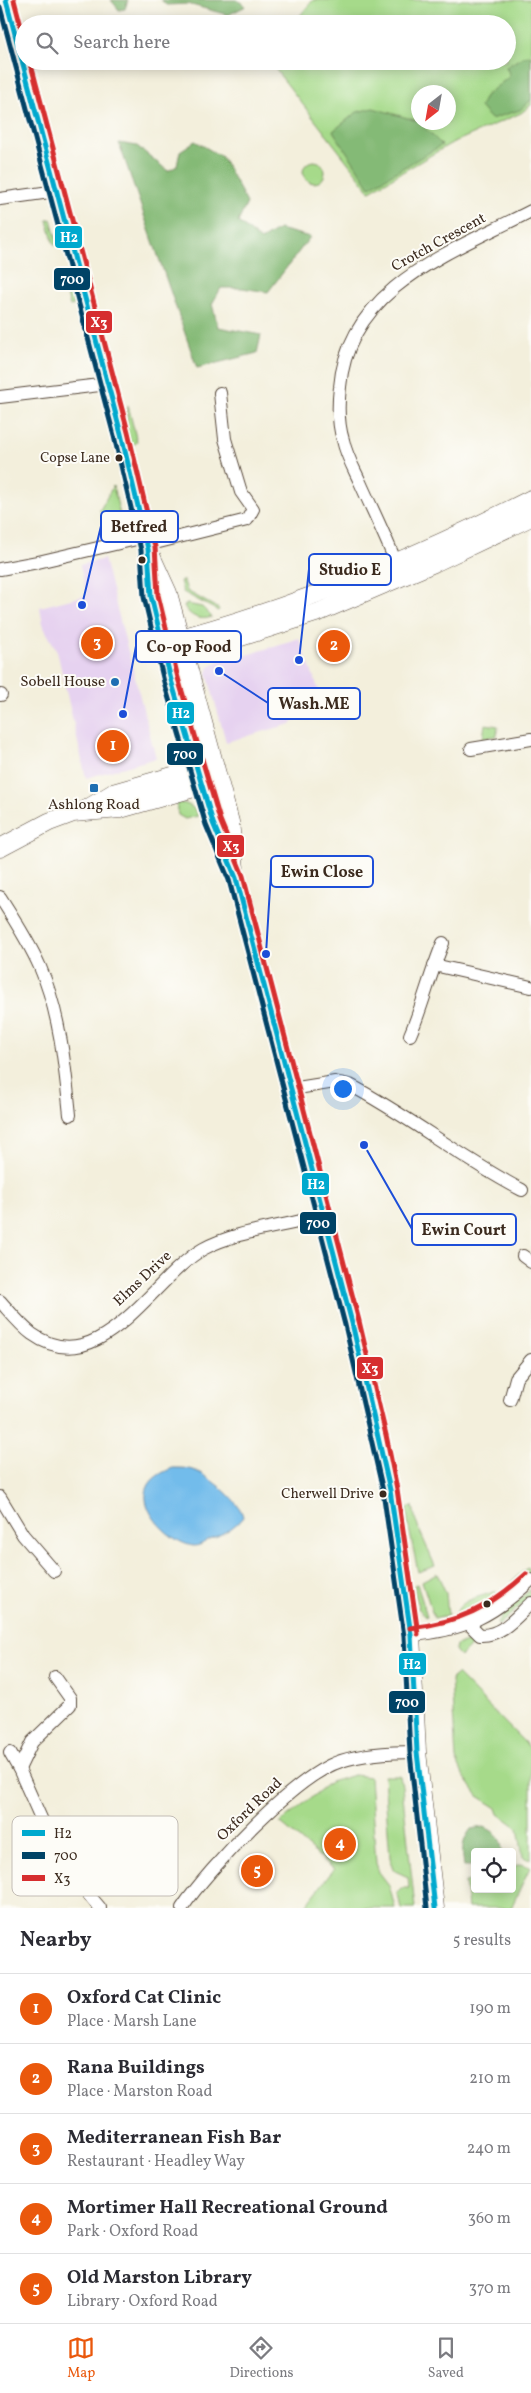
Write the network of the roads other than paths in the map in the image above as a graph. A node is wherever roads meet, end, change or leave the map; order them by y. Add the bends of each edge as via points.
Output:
1 (6, 0) edge
2 (15, 34) edge
3 (24, 70) edge
4 (56, 191) junction
5 (0, 199) edge
6 (531, 211) edge
7 (108, 384) junction
8 (220, 394) dead end
9 (0, 397) edge
10 (531, 499) edge
11 (531, 516) edge
12 (146, 544) junction
13 (431, 556) junction
14 (396, 562) junction
15 (0, 569) edge
16 (310, 606) junction
17 (180, 638) junction
18 (162, 643) junction
19 (184, 656) junction
20 (167, 666) junction
21 (531, 739) edge
22 (472, 749) dead end
23 (216, 772) junction
24 (199, 778) junction
25 (82, 811) junction
26 (0, 848) edge
27 (236, 878) junction
28 (0, 897) edge
29 (443, 943) dead end
30 (434, 965) junction
31 (531, 988) edge
32 (410, 1036) dead end
33 (291, 1089) junction
34 (70, 1114) dead end
35 (522, 1190) dead end
36 (324, 1215) junction
37 (0, 1301) edge
38 (531, 1360) edge
39 (510, 1400) dead end
40 (0, 1497) edge
41 (54, 1571) dead end
42 (531, 1580) edge
43 (531, 1604) edge
44 (469, 1624) junction
45 (411, 1635) junction
46 (55, 1677) dead end
47 (417, 1752) junction
48 (10, 1753) dead end
49 (19, 1769) junction
50 (40, 1816) edge
51 (90, 1896) edge
52 (100, 1908) edge
53 (182, 1908) edge
54 (435, 1908) edge

1 - 2 main road
3 - 4 main road
4 - 5 street
4 - 7 main road
6 - 14 street, Crotch Crescent via 399,282 371,310 341,367 342,438
7 - 9 street
7 - 12 main road
8 - 12 street via 225,439 241,492 252,505 251,514 247,520
10 - 13 main road
11 - 13 main road
12 - 15 street
12 - 17 main road via 168,593
12 - 18 main road via 151,596
13 - 14 main road
13 - 16 main road
14 - 16 main road
16 - 17 main road
16 - 19 main road
17 - 18 main road
17 - 19 main road
18 - 20 main road
19 - 20 main road
19 - 23 main road
20 - 24 main road
21 - 22 street
23 - 24 main road
23 - 27 main road via 230,822
24 - 25 main road via 156,799 120,809
24 - 25 main road via 146,784 113,793
24 - 27 main road
25 - 26 main road via 49,822
27 - 33 main road
28 - 34 street via 29,945 49,993 63,1058
29 - 30 street
30 - 31 street
30 - 32 street via 426,997
33 - 35 street via 335,1082 350,1084 494,1176
33 - 36 main road
36 - 37 street, Elms Drive via 203,1249 110,1332 86,1344 64,1346 40,1339
36 - 45 main road via 388,1481
38 - 39 street via 516,1378
40 - 41 street via 23,1535
42 - 44 street via 496,1610
43 - 44 street via 492,1635 480,1635
44 - 45 street
45 - 47 main road
46 - 49 street via 70,1698 70,1704 32,1742
47 - 53 street, Oxford Road via 366,1756 341,1761 327,1768 274,1806 199,1885
47 - 54 main road
48 - 49 street
49 - 50 street
51 - 52 street

